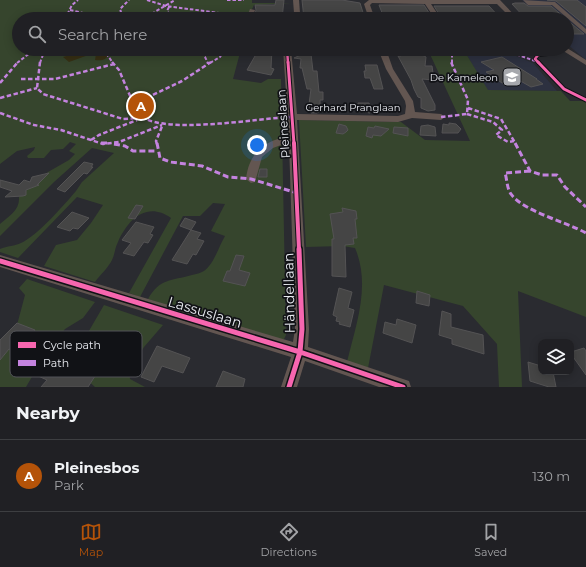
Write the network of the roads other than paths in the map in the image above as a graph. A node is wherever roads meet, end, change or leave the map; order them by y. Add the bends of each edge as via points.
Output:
1 (296, 0) edge
2 (526, 0) edge
3 (373, 1) edge
4 (447, 1) edge
5 (498, 1) edge
6 (427, 2) junction
7 (297, 12) edge
8 (370, 12) edge
9 (433, 12) edge
10 (508, 12) edge
11 (563, 12) edge
12 (574, 21) edge
13 (586, 32) edge
14 (574, 55) edge
15 (288, 56) edge
16 (385, 56) edge
17 (586, 63) edge
18 (411, 115) junction
19 (293, 117) junction
20 (441, 117) dead end
21 (294, 138) junction
22 (251, 179) dead end
23 (297, 198) joint
24 (0, 261) edge
25 (300, 352) junction
26 (289, 387) edge
27 (403, 387) edge

1 - 7 street
2 - 11 street via 528,3 553,3
3 - 6 street
3 - 8 street via 367,4
4 - 5 street
4 - 6 street
5 - 10 street
6 - 9 street
12 - 13 street
14 - 17 street
15 - 19 street, Pleineslaan
16 - 18 street, Gerhard Pranglaan via 408,101
18 - 19 street, Gerhard Pranglaan via 398,119
18 - 20 street
19 - 21 street, Pleineslaan
21 - 22 street via 276,141 262,151 251,165
21 - 23 street, Pleineslaan
23 - 25 street, Händellaan via 302,330
24 - 25 street, Lassuslaan
25 - 26 street, Händellaan
25 - 27 street, Lassuslaan

